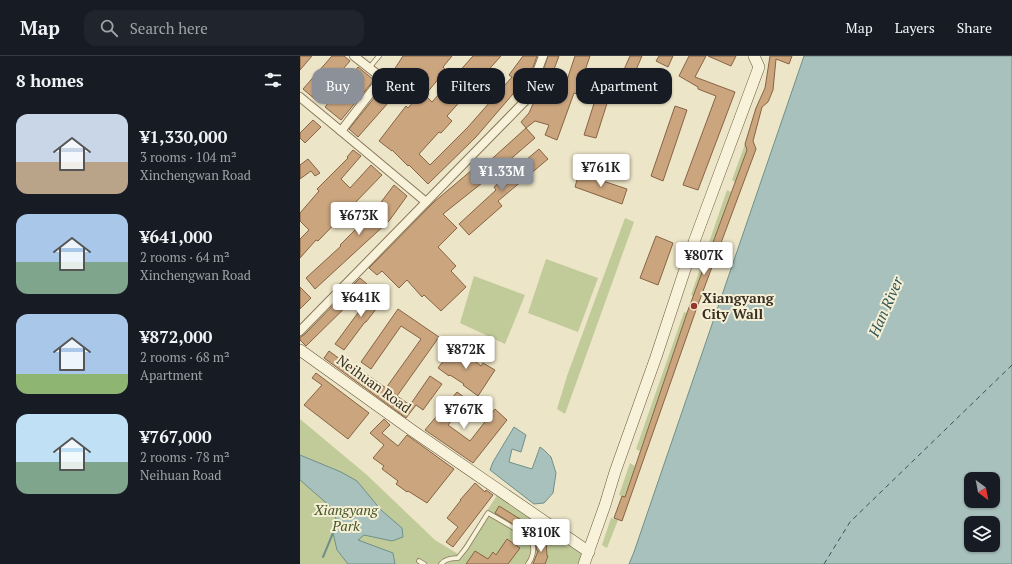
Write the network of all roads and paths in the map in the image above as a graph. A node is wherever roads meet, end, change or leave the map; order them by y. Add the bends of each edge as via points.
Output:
1 (354, 56) edge
2 (379, 56) edge
3 (543, 56) edge
4 (754, 56) edge
5 (369, 68) junction
6 (300, 97) edge
7 (341, 131) junction
8 (426, 202) junction
9 (300, 331) edge
10 (300, 350) edge
11 (589, 552) junction
12 (441, 564) edge
13 (528, 564) edge
14 (584, 564) edge

1 - 5 street
2 - 5 lane
3 - 8 street via 527,99
4 - 11 street via 759,67 694,242
5 - 7 street via 382,78
6 - 7 street
7 - 8 street
8 - 9 street
10 - 11 street, Neihuan Road
11 - 14 street
12 - 13 lane via 451,558 458,558 488,513 532,543 533,551

